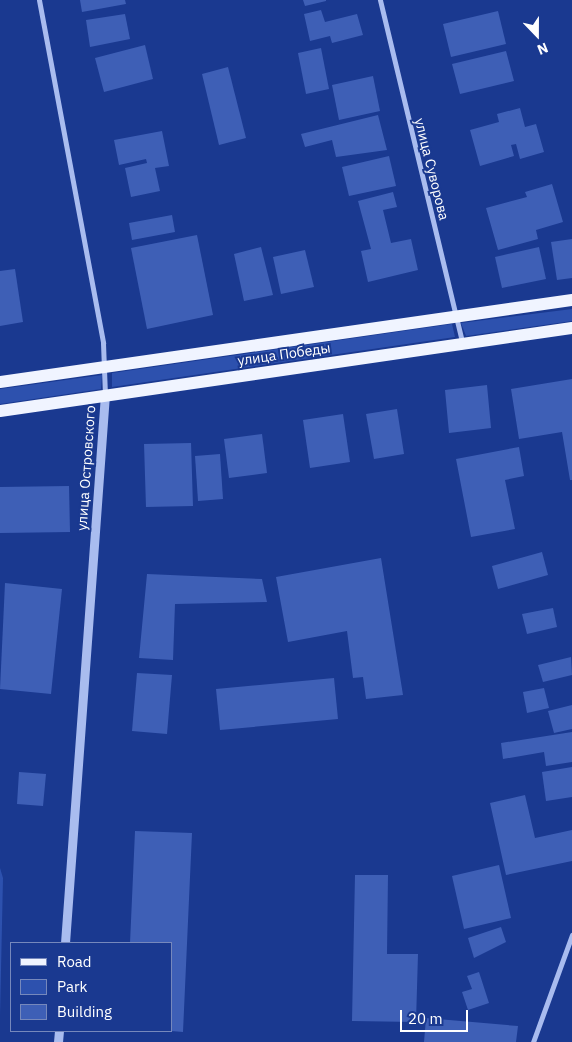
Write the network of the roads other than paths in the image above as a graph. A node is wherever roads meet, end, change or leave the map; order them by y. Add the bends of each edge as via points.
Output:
1 (39, 0) edge
2 (380, 0) edge
3 (572, 300) edge
4 (455, 314) junction
5 (572, 328) edge
6 (462, 343) junction
7 (106, 366) junction
8 (0, 382) edge
9 (105, 395) junction
10 (0, 411) edge
11 (572, 935) edge
12 (65, 942) edge
13 (533, 1042) edge

1 - 7 street, улица Островского
2 - 4 street, улица Суворова
3 - 4 main road, улица Победы
4 - 6 street, улица Суворова
4 - 7 main road, улица Победы
5 - 6 main road, улица Победы
6 - 9 main road, улица Победы
7 - 8 main road, улица Победы
7 - 9 street, улица Островского
9 - 10 main road, улица Победы
9 - 12 street, улица Островского
11 - 13 street

